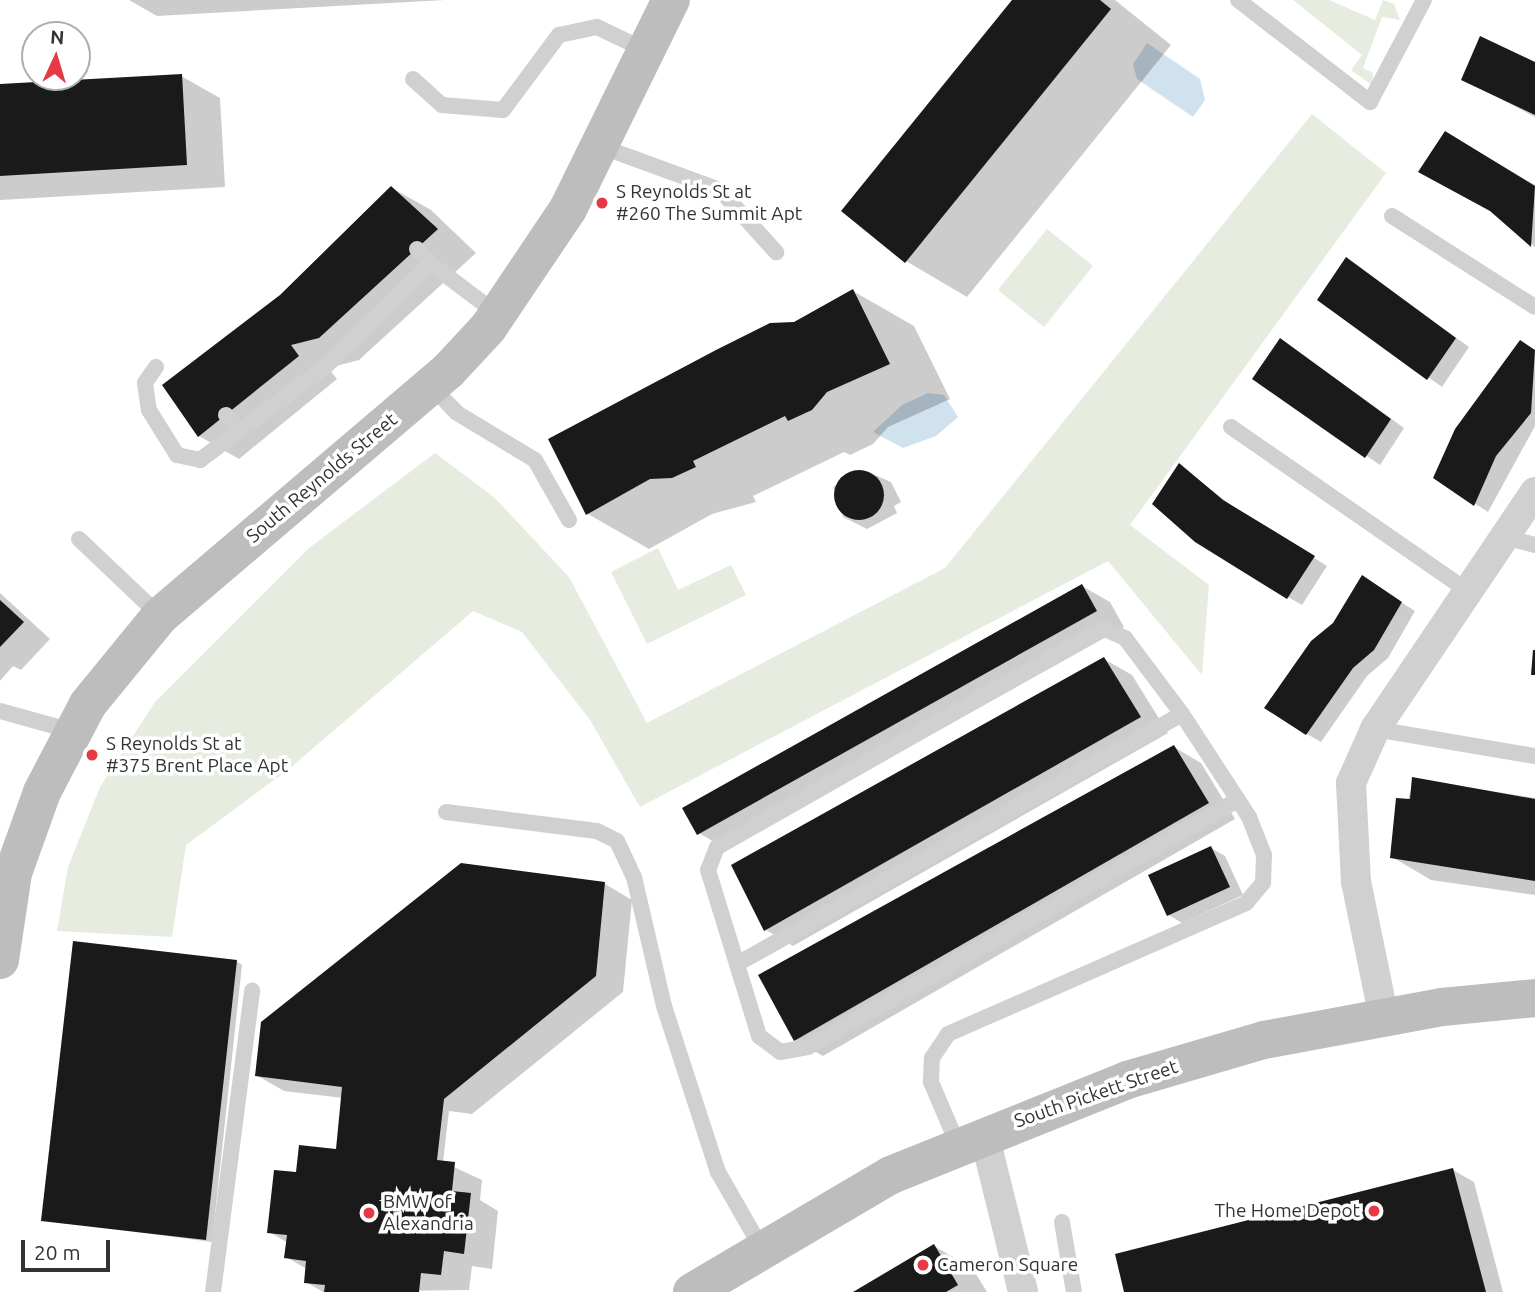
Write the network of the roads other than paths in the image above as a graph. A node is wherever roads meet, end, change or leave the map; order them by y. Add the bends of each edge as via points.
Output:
1 (671, 0) edge
2 (1238, 0) edge
3 (1424, 0) edge
4 (643, 49) junction
5 (413, 79) dead end
6 (596, 145) junction
7 (1392, 216) dead end
8 (417, 249) dead end
9 (776, 252) dead end
10 (431, 264) junction
11 (1535, 307) edge
12 (499, 315) junction
13 (156, 367) dead end
14 (431, 386) junction
15 (226, 415) dead end
16 (1231, 427) dead end
17 (239, 432) junction
18 (1535, 492) edge
19 (569, 520) dead end
20 (1505, 537) junction
21 (79, 540) dead end
22 (1535, 545) edge
23 (1468, 591) junction
24 (160, 616) junction
25 (0, 711) edge
26 (1182, 714) junction
27 (1375, 729) junction
28 (72, 731) junction
29 (1535, 756) edge
30 (1238, 800) junction
31 (446, 812) dead end
32 (0, 960) edge
33 (737, 964) junction
34 (253, 991) dead end
35 (1535, 998) edge
36 (1384, 1018) junction
37 (971, 1140) junction
38 (1062, 1222) dead end
39 (761, 1247) junction
40 (216, 1286) edge
41 (692, 1292) edge
42 (1023, 1292) edge
43 (1074, 1292) edge

1 - 4 street, South Reynolds Street
2 - 3 lane via 1370,102
4 - 5 lane via 597,27 559,34 503,110 442,105
4 - 6 street, South Reynolds Street
6 - 9 lane via 720,190
6 - 12 street, South Reynolds Street via 568,209
7 - 11 lane
8 - 10 lane
10 - 12 lane
10 - 17 lane via 326,366
12 - 14 street, South Reynolds Street
13 - 17 lane via 145,383 146,402 177,455 200,460
14 - 19 lane via 457,413 535,460
14 - 24 street, South Reynolds Street
15 - 17 lane
16 - 23 lane
18 - 20 street
20 - 22 lane
20 - 23 street
21 - 24 lane
23 - 27 street
24 - 28 street, South Reynolds Street via 120,659
25 - 28 lane
26 - 30 lane
26 - 33 lane
26 - 33 lane via 1125,638 1103,628 717,847 709,870
27 - 29 lane
27 - 36 street via 1358,762 1348,808 1360,911
28 - 32 street, South Reynolds Street via 13,873
30 - 33 lane via 808,1046 780,1052 759,1036
30 - 37 lane via 1264,855 1263,883 1246,903 948,1034 932,1058 931,1082
31 - 39 lane via 597,831 617,841 634,877 664,1006 718,1172
34 - 40 lane
35 - 36 street, South Pickett Street
36 - 37 street, South Pickett Street via 1202,1058
37 - 39 street, South Pickett Street
37 - 42 street
38 - 43 lane
39 - 41 street, South Pickett Street

